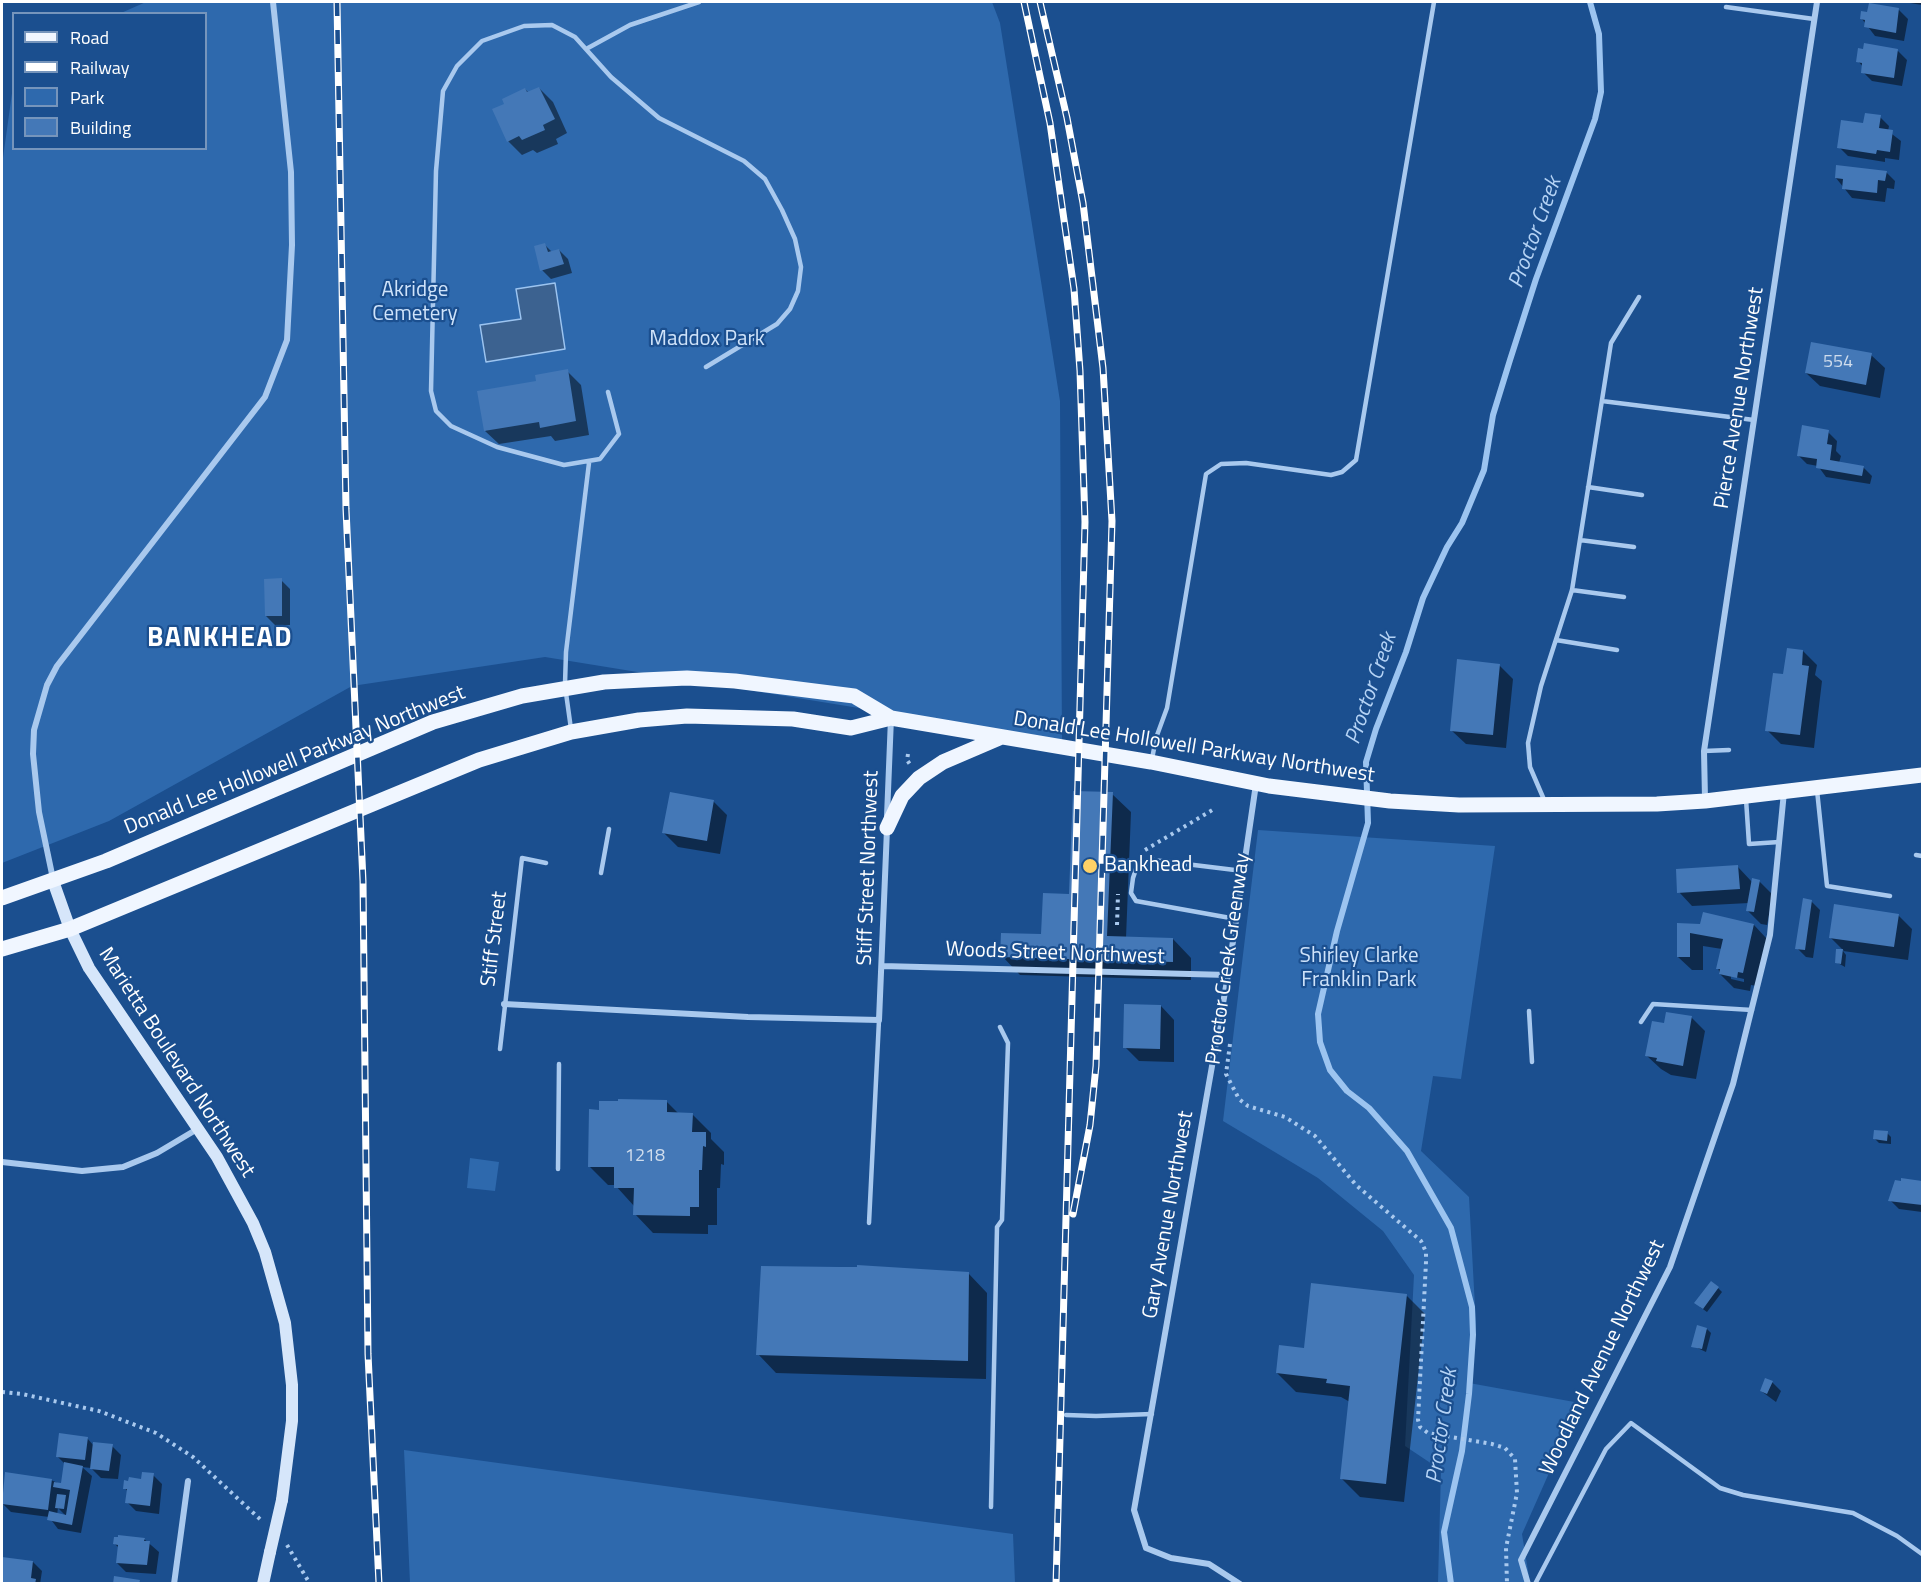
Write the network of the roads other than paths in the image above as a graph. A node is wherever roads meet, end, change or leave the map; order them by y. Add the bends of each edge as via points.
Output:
1 (273, 2) edge
2 (699, 2) edge
3 (1434, 2) edge
4 (1817, 2) edge
5 (1726, 7) dead end
6 (1814, 20) junction
7 (588, 48) junction
8 (1639, 297) dead end
9 (706, 367) dead end
10 (608, 392) dead end
11 (1602, 401) junction
12 (1754, 420) junction
13 (590, 463) junction
14 (1588, 487) junction
15 (1642, 495) dead end
16 (1580, 540) junction
17 (1634, 547) dead end
18 (1572, 590) junction
19 (1624, 597) dead end
20 (1556, 640) junction
21 (1617, 650) dead end
22 (565, 688) junction
23 (891, 718) junction
24 (571, 732) junction
25 (1000, 738) junction
26 (1729, 750) dead end
27 (1704, 751) junction
28 (1151, 762) junction
29 (1923, 775) edge
30 (1256, 783) junction
31 (1817, 788) junction
32 (1784, 791) junction
33 (1746, 796) junction
34 (1705, 801) junction
35 (1546, 804) junction
36 (887, 828) junction
37 (609, 829) dead end
38 (1779, 842) junction
39 (1916, 855) dead end
40 (1923, 856) edge
41 (546, 863) dead end
42 (1243, 871) junction
43 (602, 873) dead end
44 (53, 882) junction
45 (1890, 896) dead end
46 (2, 898) edge
47 (1236, 919) junction
48 (70, 929) junction
49 (2, 949) edge
50 (882, 966) junction
51 (1228, 975) junction
52 (504, 1004) junction
53 (1752, 1010) junction
54 (1529, 1011) dead end
55 (879, 1020) junction
56 (1641, 1022) dead end
57 (1000, 1027) dead end
58 (500, 1049) dead end
59 (1532, 1062) dead end
60 (559, 1064) dead end
61 (199, 1128) junction
62 (2, 1162) edge
63 (558, 1169) dead end
64 (869, 1223) dead end
65 (1152, 1413) junction
66 (1066, 1415) dead end
67 (188, 1481) dead end
68 (991, 1507) dead end
69 (1923, 1554) edge
70 (174, 1584) edge
71 (263, 1584) edge
72 (1240, 1584) edge
73 (1528, 1584) edge
74 (1535, 1584) edge

1 - 44 street via 291,172 287,340 266,397 57,666 47,685 34,729 33,754 39,812
2 - 7 lane via 630,25
3 - 28 lane via 1356,460 1342,472 1331,475 1246,463 1221,464 1206,474 1167,708
4 - 6 street, Pierce Avenue Northwest
5 - 6 lane
6 - 12 street, Pierce Avenue Northwest
7 - 9 lane via 611,77 659,118 744,161 765,178 795,239 801,267 798,291 790,309 777,324
7 - 13 lane via 552,25 524,26 482,40 457,66 443,91 436,159 431,391 436,411 451,426 497,447 564,465
8 - 11 lane via 1611,343
10 - 13 lane via 619,434 600,459
11 - 12 lane
11 - 14 lane
12 - 27 street, Pierce Avenue Northwest
13 - 22 lane
14 - 15 lane
14 - 16 lane
16 - 17 lane
16 - 18 lane
18 - 19 lane
18 - 20 lane
20 - 21 lane
20 - 35 lane via 1528,743 1530,766
22 - 23 main road, Donald Lee Hollowell Parkway Northwest via 687,678 735,681 854,696
22 - 24 lane
22 - 44 main road, Donald Lee Hollowell Parkway Northwest via 522,696 434,722
23 - 24 main road, Donald Lee Hollowell Parkway Northwest via 851,728 793,719 687,716
23 - 25 main road, Donald Lee Hollowell Parkway Northwest
23 - 36 street, Stiff Street Northwest
24 - 48 main road, Donald Lee Hollowell Parkway Northwest via 459,768
25 - 28 main road, Donald Lee Hollowell Parkway Northwest
25 - 36 main road via 943,762 920,778 902,796
26 - 27 lane
27 - 34 street, Pierce Avenue Northwest
28 - 30 main road, Donald Lee Hollowell Parkway Northwest
29 - 31 main road, Donald Lee Hollowell Parkway Northwest
30 - 35 main road, Donald Lee Hollowell Parkway Northwest via 1390,801
30 - 42 street, Gary Avenue Northwest
31 - 32 main road, Donald Lee Hollowell Parkway Northwest
31 - 45 lane via 1827,886
32 - 33 main road, Donald Lee Hollowell Parkway Northwest
32 - 38 street, Woodland Avenue Northwest
33 - 34 main road, Donald Lee Hollowell Parkway Northwest
33 - 38 lane via 1749,844
34 - 35 main road, Donald Lee Hollowell Parkway Northwest
36 - 50 street, Stiff Street Northwest
37 - 43 lane
38 - 53 street, Woodland Avenue Northwest via 1770,935
39 - 40 lane
41 - 52 lane, Stiff Street via 522,858
42 - 47 street, Gary Avenue Northwest
42 - 47 lane via 1153,860 1136,869 1133,878 1131,893 1136,901
44 - 46 main road, Donald Lee Hollowell Parkway Northwest
44 - 48 main road, Marietta Boulevard Northwest
47 - 51 street, Gary Avenue Northwest
48 - 49 main road, Donald Lee Hollowell Parkway Northwest
48 - 61 main road, Marietta Boulevard Northwest via 89,968
50 - 51 street, Woods Street Northwest
50 - 55 street, Stiff Street Northwest
51 - 65 street, Gary Avenue Northwest
52 - 55 street
52 - 58 lane, Stiff Street
53 - 56 lane via 1653,1004
53 - 73 street, Woodland Avenue Northwest via 1733,1084 1670,1267 1521,1560
54 - 59 lane
55 - 64 lane
57 - 68 lane via 1008,1043 1002,1220 997,1227
60 - 63 lane
61 - 62 street via 157,1153 123,1167 82,1172
61 - 71 main road, Marietta Boulevard Northwest, bridge via 253,1223 285,1323 292,1421 282,1500
65 - 66 lane
65 - 72 street, Gary Avenue Northwest via 1134,1510 1146,1548 1171,1558 1209,1564
67 - 70 street
69 - 74 lane via 1853,1513 1720,1488 1631,1424 1606,1449

